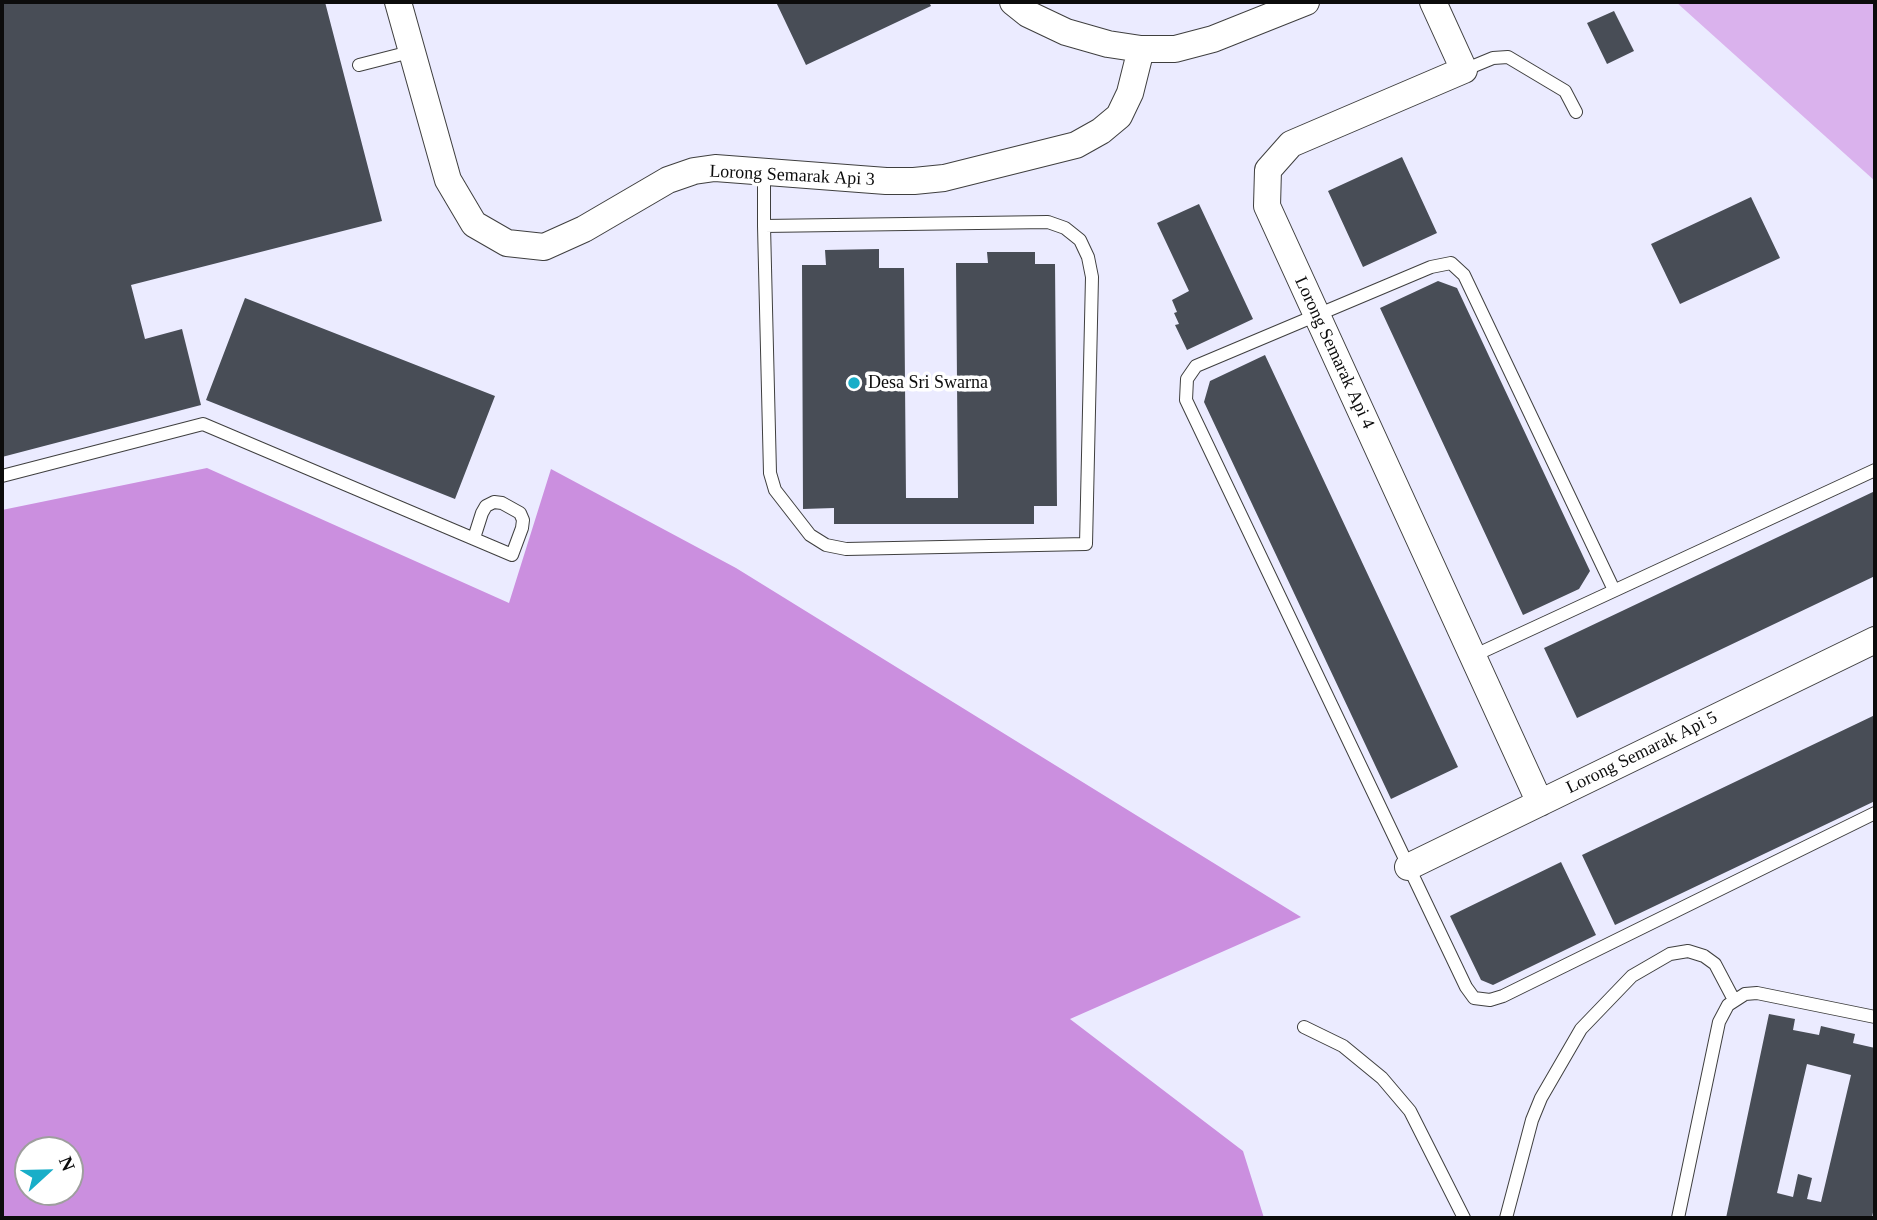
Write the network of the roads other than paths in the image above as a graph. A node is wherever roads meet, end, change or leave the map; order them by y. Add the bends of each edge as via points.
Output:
1 (398, 2) edge
2 (1013, 2) edge
3 (1306, 2) edge
4 (1433, 2) edge
5 (1277, 8) edge
6 (1141, 49) junction
7 (410, 52) junction
8 (359, 65) dead end
9 (1464, 70) junction
10 (1576, 113) dead end
11 (764, 172) junction
12 (764, 226) junction
13 (1317, 316) junction
14 (1875, 470) edge
15 (2, 476) edge
16 (474, 538) junction
17 (1614, 590) junction
18 (1875, 640) edge
19 (1473, 656) junction
20 (1540, 803) junction
21 (1875, 813) edge
22 (1408, 867) junction
23 (1734, 1000) junction
24 (1875, 1017) edge
25 (1304, 1027) dead end
26 (1464, 1218) edge
27 (1506, 1218) edge
28 (1678, 1218) edge

1 - 7 street, Lorong Semarak Api 3
2 - 6 street via 1066,32
3 - 5 street
4 - 9 street
5 - 6 street via 1213,39 1175,49
6 - 11 street, Lorong Semarak Api 3 via 1119,116 1076,145 944,178 914,181
7 - 8 lane
7 - 11 street, Lorong Semarak Api 3 via 448,180 474,224 507,243 544,247 668,180 694,171
9 - 10 lane via 1508,57 1565,91
9 - 13 street, Lorong Semarak Api 4 via 1291,144 1268,170 1267,206
11 - 12 lane
12 - 12 lane via 770,474 775,490 810,535 826,545 846,549 1086,544 1092,277 1080,240 1048,222
13 - 17 lane via 1431,267 1451,263 1464,275
13 - 19 street, Lorong Semarak Api 4
13 - 22 lane via 1196,366 1187,379 1186,400
14 - 17 lane
15 - 16 lane via 203,424
16 - 16 lane via 512,555 522,528 520,513 502,503 486,506
17 - 19 lane
18 - 20 street, Lorong Semarak Api 5
19 - 20 street, Lorong Semarak Api 4
20 - 22 street, Lorong Semarak Api 5
21 - 22 lane via 1490,1000 1474,998 1466,987
23 - 24 lane via 1757,993
23 - 27 lane via 1715,964 1688,951 1671,954 1632,976 1581,1029 1541,1098
23 - 28 lane via 1719,1022
25 - 26 lane via 1343,1046 1382,1078 1410,1111

